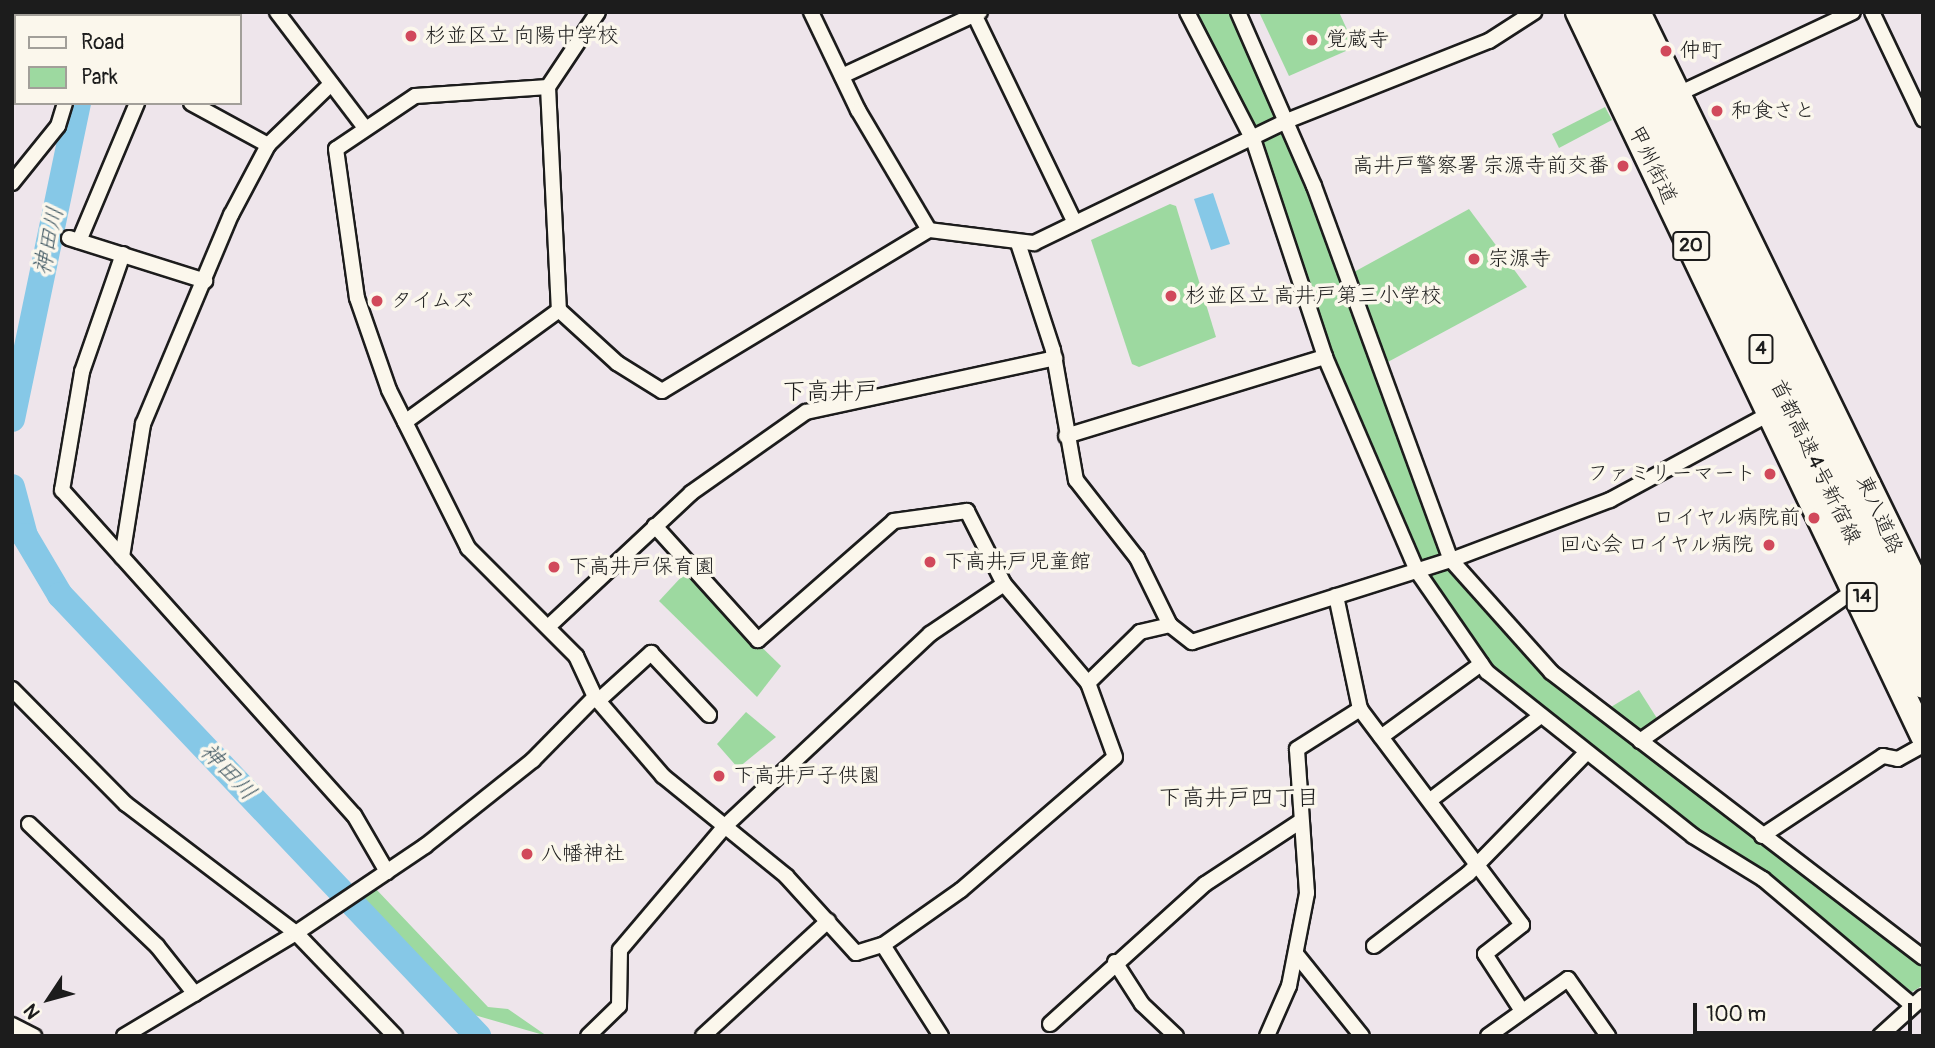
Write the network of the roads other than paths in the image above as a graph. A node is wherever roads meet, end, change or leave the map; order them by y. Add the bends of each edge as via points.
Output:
1 (277, 12) edge
2 (598, 12) edge
3 (811, 12) edge
4 (1187, 12) edge
5 (1238, 12) edge
6 (1534, 12) edge
7 (1578, 12) edge
8 (1598, 12) edge
9 (1618, 12) edge
10 (1638, 12) edge
11 (1853, 12) edge
12 (1872, 12) edge
13 (976, 13) edge
14 (842, 76) junction
15 (331, 84) junction
16 (548, 87) junction
17 (1678, 94) junction
18 (64, 105) edge
19 (136, 105) edge
20 (195, 105) edge
21 (1923, 119) edge
22 (1286, 121) junction
23 (365, 128) junction
24 (1252, 136) junction
25 (268, 145) junction
26 (12, 183) edge
27 (1075, 223) junction
28 (929, 230) junction
29 (1018, 243) junction
30 (123, 254) junction
31 (205, 281) junction
32 (559, 310) junction
33 (1325, 357) junction
34 (1055, 359) junction
35 (1771, 413) junction
36 (405, 422) junction
37 (1066, 436) junction
38 (1851, 454) junction
39 (1802, 481) junction
40 (655, 526) junction
41 (122, 557) junction
42 (1451, 560) junction
43 (1417, 571) junction
44 (1004, 584) junction
45 (1852, 592) junction
46 (1336, 596) junction
47 (1923, 597) edge
48 (1923, 615) edge
49 (1170, 625) junction
50 (548, 627) junction
51 (1923, 646) edge
52 (1481, 664) junction
53 (1088, 683) junction
54 (1923, 686) edge
55 (12, 689) edge
56 (596, 699) junction
57 (1360, 709) junction
58 (1923, 713) edge
59 (709, 715) dead end
60 (1538, 718) junction
61 (1923, 736) edge
62 (1381, 737) junction
63 (1640, 741) junction
64 (1923, 745) edge
65 (782, 751) dead end
66 (1586, 754) junction
67 (793, 763) junction
68 (1433, 798) junction
69 (1301, 821) junction
70 (29, 824) dead end
71 (725, 826) junction
72 (1762, 836) junction
73 (1479, 863) junction
74 (387, 872) junction
75 (828, 921) junction
76 (296, 933) junction
77 (883, 945) junction
78 (1374, 946) dead end
79 (1296, 954) junction
80 (1923, 957) edge
81 (1115, 962) junction
82 (195, 994) junction
83 (1918, 1001) edge
84 (1522, 1011) junction
85 (1049, 1024) dead end
86 (12, 1025) edge
87 (596, 1033) edge
88 (34, 1036) edge
89 (124, 1036) edge
90 (395, 1036) edge
91 (703, 1036) edge
92 (941, 1036) edge
93 (1176, 1036) edge
94 (1267, 1036) edge
95 (1362, 1036) edge
96 (1488, 1036) edge
97 (1608, 1036) edge
98 (1880, 1036) edge

1 - 15 street
2 - 16 street
3 - 14 street
4 - 24 street
5 - 22 street
6 - 22 street via 1489,41
7 - 35 highway, 甲州街道 / 20
8 - 54 highway, 首都高速4号新宿線 / 4
9 - 51 highway, 首都高速4号新宿線 / 4
10 - 17 highway, 20
11 - 17 street
12 - 21 street
13 - 14 street
13 - 27 street
14 - 28 street
15 - 23 street
15 - 25 street
16 - 23 street via 415,96
16 - 32 street
17 - 38 highway, 20
18 - 26 street via 58,126
19 - 30 street via 74,239
20 - 25 street
22 - 24 street
22 - 42 street
23 - 36 street via 336,149 350,267 368,337
24 - 27 street
24 - 33 street
25 - 31 street
27 - 29 street via 1034,243
28 - 29 street
28 - 32 street via 662,391 617,363
29 - 34 street
30 - 31 street
30 - 41 street via 82,372 62,490
31 - 41 street via 143,424
32 - 36 street
33 - 37 street
33 - 43 street
34 - 37 street
34 - 40 street via 806,412 749,449
35 - 39 highway, 甲州街道 / 20
35 - 42 street via 1610,500
36 - 50 street via 468,548
37 - 49 street via 1076,480 1137,558
38 - 47 highway, 20
38 - 48 main road, 東八道路 / 14
39 - 45 highway, 甲州街道 / 20
39 - 58 main road, 14
40 - 44 street via 758,640 894,521 967,511
40 - 50 street
41 - 74 street via 355,815
42 - 43 street
42 - 63 street via 1551,671
43 - 46 street
43 - 52 street
44 - 53 street
44 - 67 street via 930,634
45 - 61 highway, 甲州街道 / 20
45 - 63 street
46 - 49 street via 1192,642
46 - 57 street
49 - 53 street via 1140,632
50 - 56 street via 576,656
52 - 60 street
52 - 62 street
53 - 77 street via 1115,757 961,890
55 - 76 street via 126,804
56 - 59 street via 651,653
56 - 71 street via 663,776
56 - 74 street via 533,760
57 - 62 street
57 - 69 street via 1297,749
60 - 66 street
60 - 68 street
62 - 68 street
63 - 72 street
64 - 72 street via 1898,759 1883,757
65 - 67 street
66 - 73 street
66 - 83 street via 1693,836 1763,879
67 - 71 street
68 - 73 street
69 - 79 street via 1307,893
69 - 81 street via 1229,865
70 - 82 street via 157,946
71 - 75 street via 786,876
71 - 87 street via 620,950 619,1006
72 - 80 street
73 - 78 street
73 - 84 street via 1522,925 1485,954
74 - 76 street
75 - 77 street via 856,953
75 - 91 street
76 - 82 street
76 - 90 street
77 - 92 street
79 - 94 street
79 - 95 street
81 - 85 street
81 - 93 street via 1142,1004
82 - 89 street
83 - 98 street
84 - 96 street
84 - 97 street via 1568,979
86 - 88 street

